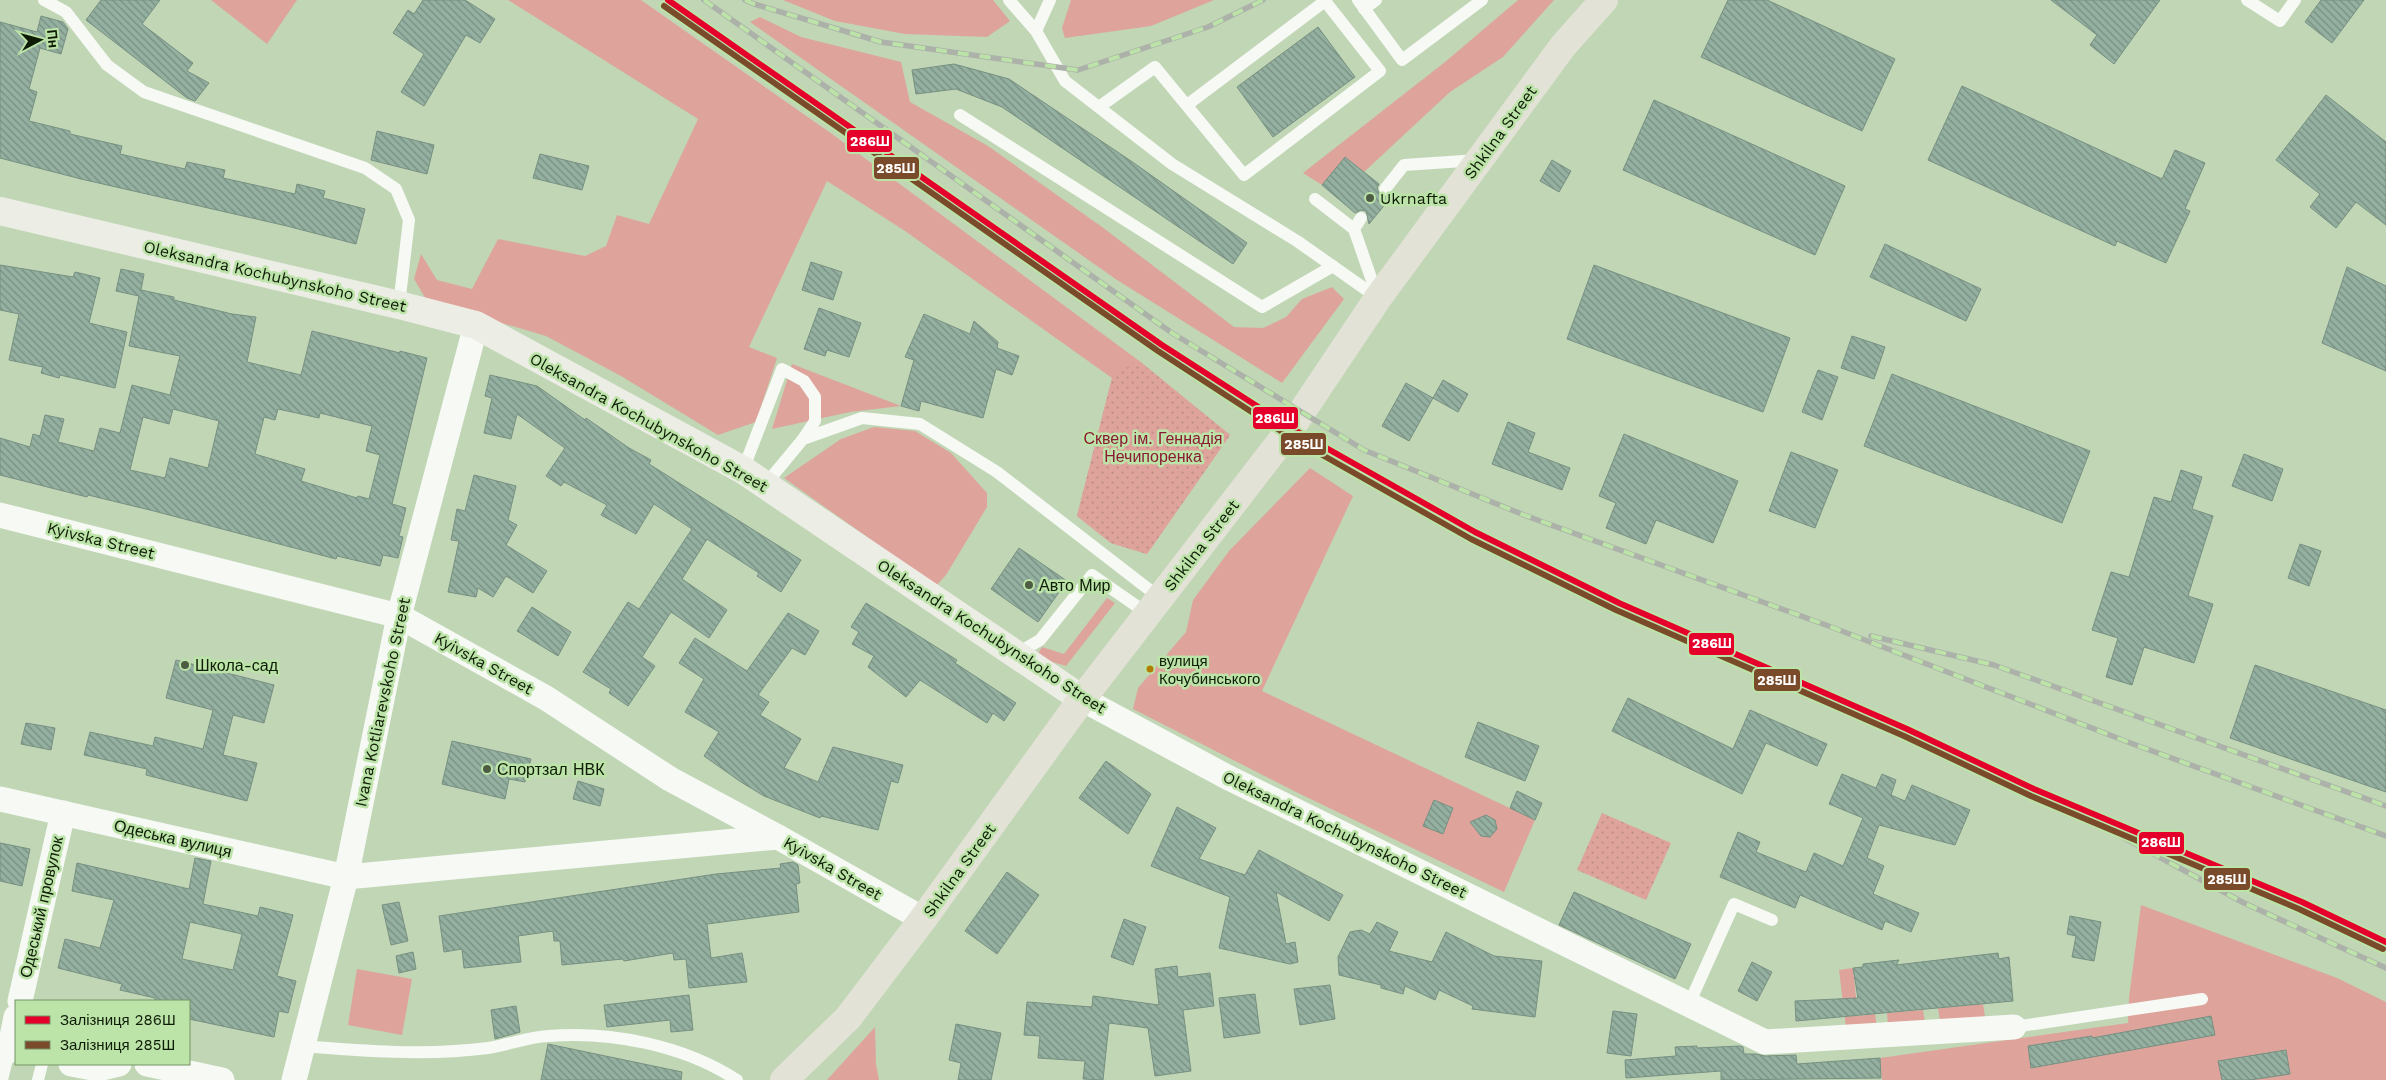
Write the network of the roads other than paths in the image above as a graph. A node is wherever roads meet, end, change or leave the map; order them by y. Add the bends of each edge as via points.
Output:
1 (44, 0) edge
2 (1009, 0) edge
3 (1050, 0) edge
4 (1376, 0) edge
5 (1482, 0) edge
6 (1604, 0) edge
7 (2247, 0) edge
8 (2295, 0) edge
9 (1361, 5) edge
10 (1036, 31) junction
11 (1187, 105) junction
12 (1099, 107) junction
13 (960, 115) dead end
14 (1480, 160) junction
15 (1385, 189) dead end
16 (1315, 199) dead end
17 (0, 211) edge
18 (1362, 218) dead end
19 (1354, 228) junction
20 (1333, 266) junction
21 (1378, 298) junction
22 (399, 305) junction
23 (476, 326) junction
24 (803, 439) junction
25 (743, 470) junction
26 (765, 486) junction
27 (0, 515) edge
28 (1154, 606) junction
29 (399, 616) junction
30 (1016, 654) junction
31 (1082, 699) junction
32 (0, 799) edge
33 (63, 813) junction
34 (778, 837) junction
35 (346, 877) junction
36 (923, 919) junction
37 (1772, 920) dead end
38 (2202, 999) dead end
39 (20, 1000) edge
40 (1690, 1004) junction
41 (15, 1021) edge
42 (2014, 1027) joint
43 (303, 1046) junction
44 (8, 1051) edge
45 (42, 1065) edge
46 (76, 1065) edge
47 (152, 1065) edge
48 (104, 1071) edge
49 (2, 1080) edge
50 (38, 1080) edge
51 (222, 1080) edge
52 (294, 1080) edge
53 (737, 1080) edge
54 (784, 1080) edge

1 - 22 lane via 66,12 106,66 144,92 365,168 396,189 409,220
2 - 10 lane
3 - 10 lane
4 - 9 lane
5 - 9 lane via 1402,60
6 - 14 main road, Shkilna Street via 1563,46
7 - 8 lane via 2280,21
10 - 12 lane via 1065,80
11 - 11 lane via 1244,175 1380,71 1325,1
11 - 12 lane via 1155,66
12 - 20 lane via 1172,164 1297,240
13 - 20 lane via 1262,307
14 - 15 lane via 1404,165
14 - 21 main road, Shkilna Street
16 - 19 lane
17 - 22 street, Oleksandra Kochubynskoho Street
18 - 19 lane
19 - 21 lane
20 - 21 lane
21 - 28 main road, Shkilna Street via 1291,428
22 - 23 street, Oleksandra Kochubynskoho Street
23 - 25 street, Oleksandra Kochubynskoho Street
23 - 29 street, Ivana Kotliarevskoho Street
24 - 25 lane via 815,421 815,397 804,380 782,369
24 - 26 lane
24 - 28 lane via 862,418 920,424 997,472
25 - 26 street, Oleksandra Kochubynskoho Street
26 - 30 street, Oleksandra Kochubynskoho Street
27 - 29 street, Kyivska Street
28 - 30 lane via 1092,575 1040,640
28 - 31 main road, Shkilna Street
29 - 34 street, Kyivska Street via 546,698 670,779
29 - 35 street, Ivana Kotliarevskoho Street
30 - 31 street, Oleksandra Kochubynskoho Street
31 - 36 main road, Shkilna Street
31 - 40 street, Oleksandra Kochubynskoho Street via 1227,777
32 - 33 street, Одеська вулиця
33 - 35 street, Одеська вулиця
33 - 39 street, Одеський провулок
34 - 35 street, Одеська вулиця
34 - 36 street, Kyivska Street
35 - 43 street, Ivana Kotliarevskoho Street
36 - 54 main road, Shkilna Street via 848,1018
37 - 40 lane via 1734,904
38 - 42 lane
40 - 42 street, Oleksandra Kochubynskoho Street via 1765,1042
41 - 44 street
43 - 52 street, Ivana Kotliarevskoho Street
43 - 53 lane via 425,1052 488,1048 546,1036 592,1034 668,1048 722,1070
44 - 49 lane
45 - 50 lane
46 - 48 street
47 - 51 street

